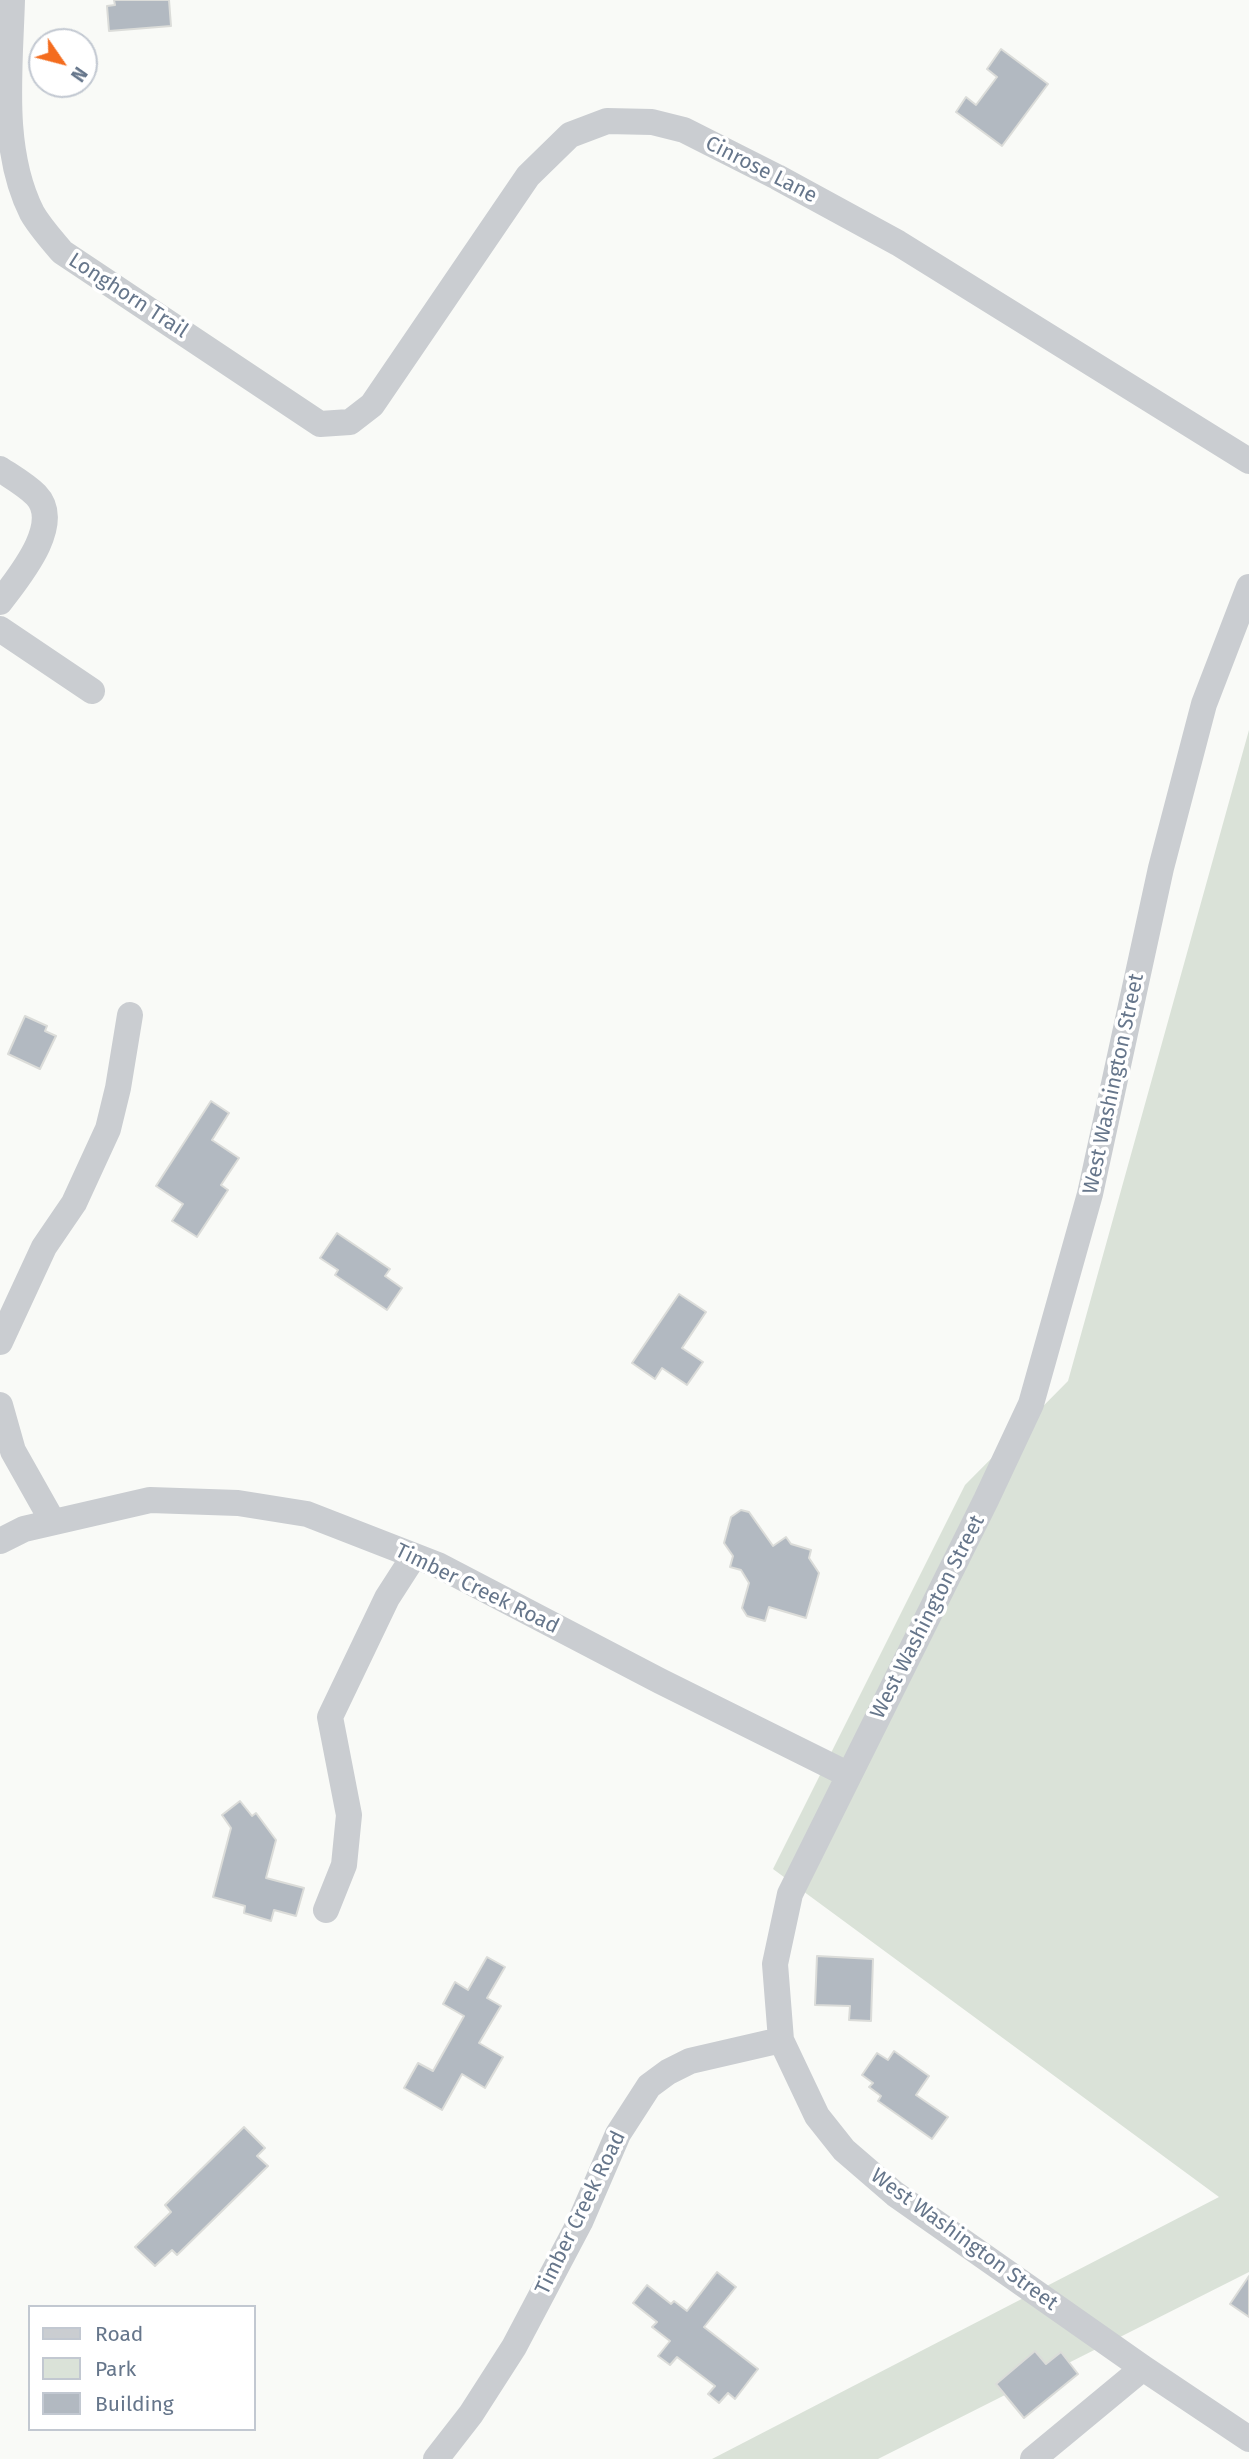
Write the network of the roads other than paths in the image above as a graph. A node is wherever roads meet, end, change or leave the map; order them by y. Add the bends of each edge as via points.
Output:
1 (12, 0) edge
2 (350, 422) joint
3 (1249, 461) edge
4 (0, 469) edge
5 (1249, 587) edge
6 (0, 602) edge
7 (0, 629) edge
8 (92, 691) dead end
9 (130, 1015) dead end
10 (0, 1342) edge
11 (0, 1405) edge
12 (53, 1522) junction
13 (0, 1541) edge
14 (414, 1556) junction
15 (849, 1775) junction
16 (326, 1910) dead end
17 (781, 2040) junction
18 (1143, 2368) junction
19 (1249, 2439) edge
20 (436, 2459) edge
21 (1033, 2459) edge

1 - 2 street, Longhorn Trail via 9,130 16,175 33,214 62,253 320,424
2 - 3 street, Cinrose Lane via 372,405 528,176 570,135 607,121 652,122 684,130 898,243
4 - 6 street via 37,497 46,514 36,548
5 - 15 street, West Washington Street via 1204,704 1161,868 1090,1194 1031,1405
7 - 8 street
9 - 10 street via 108,1129 74,1203 44,1247
11 - 12 street via 13,1451
12 - 13 street, Timber Creek Road via 24,1528
12 - 14 street, Timber Creek Road via 150,1500 239,1503 307,1514
14 - 15 street, Timber Creek Road
14 - 16 street via 387,1598 330,1717 349,1815 344,1865
15 - 17 street, West Washington Street via 790,1895 775,1964
17 - 18 street, West Washington Street via 817,2116 844,2150 895,2194
17 - 20 street, Timber Creek Road via 690,2062 649,2085 618,2134 580,2222 514,2347
18 - 19 street, West Washington Street
18 - 21 street

